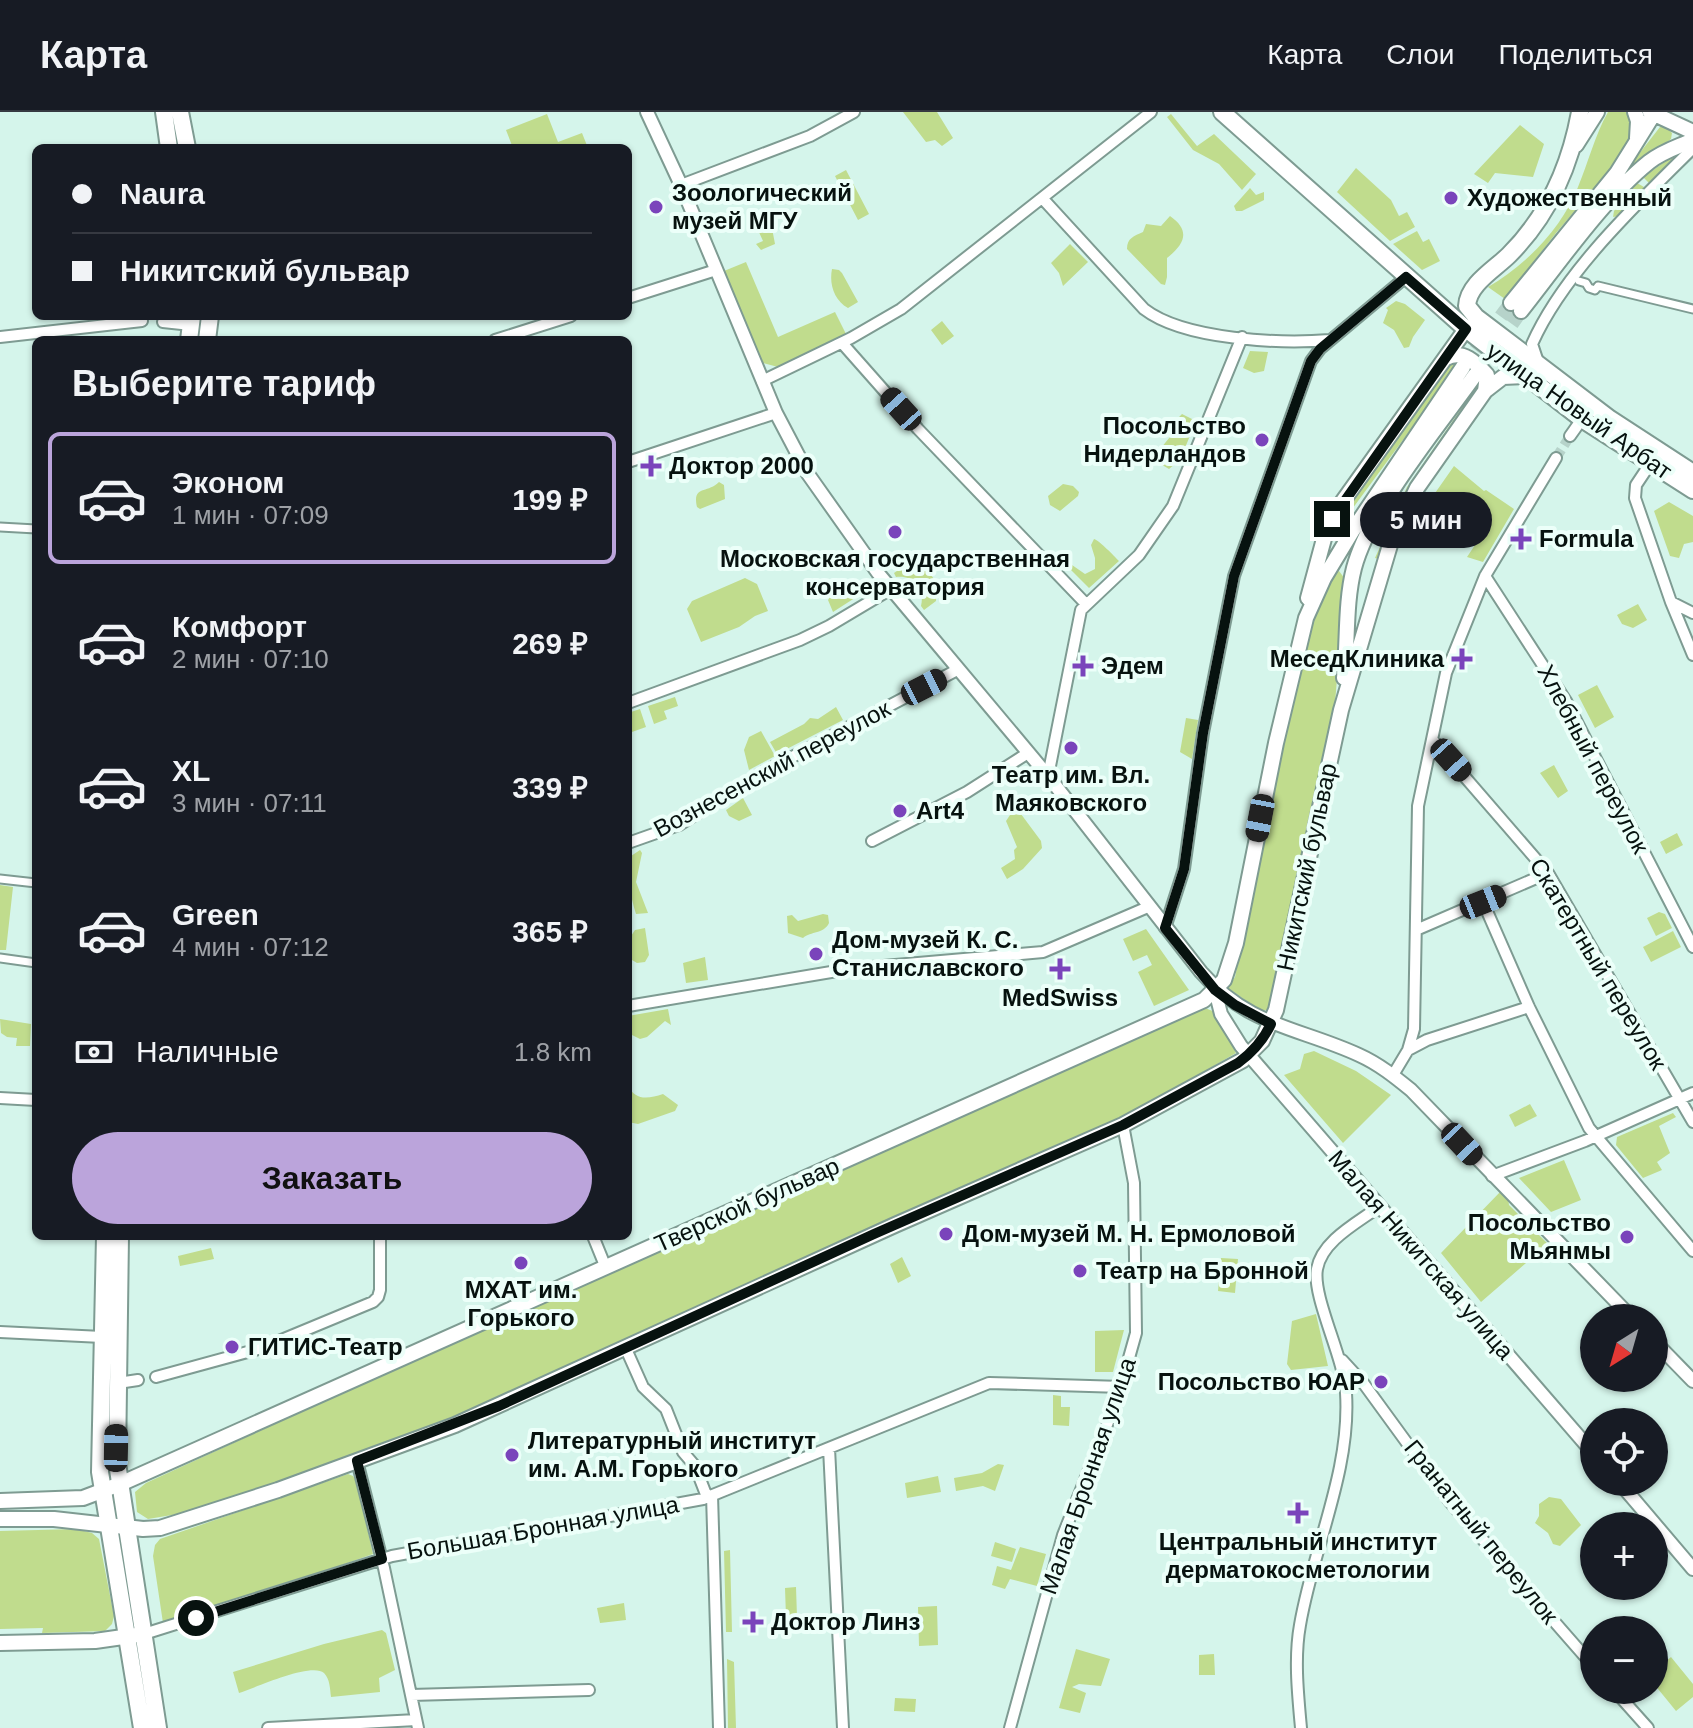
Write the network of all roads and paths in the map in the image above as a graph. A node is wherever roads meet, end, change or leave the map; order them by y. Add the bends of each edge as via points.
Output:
1 (164, 112) edge
2 (180, 112) edge
3 (647, 112) edge
4 (854, 112) edge
5 (1151, 112) edge
6 (1222, 112) edge
7 (1580, 112) edge
8 (1597, 112) edge
9 (1635, 112) edge
10 (1670, 112) edge
11 (1653, 113) edge
12 (1690, 134) edge
13 (168, 144) edge
14 (186, 144) edge
15 (1693, 148) edge
16 (1631, 153) junction
17 (1570, 156) junction
18 (1627, 182) junction
19 (681, 185) junction
20 (1043, 199) junction
21 (1644, 199) junction
22 (716, 270) junction
23 (1406, 277) junction
24 (1576, 280) junction
25 (632, 297) edge
26 (1693, 309) edge
27 (558, 320) edge
28 (142, 321) dead end
29 (163, 322) dead end
30 (1471, 323) junction
31 (191, 327) edge
32 (508, 336) edge
33 (0, 337) edge
34 (1242, 337) junction
35 (1331, 340) junction
36 (842, 343) junction
37 (1446, 358) junction
38 (1545, 371) junction
39 (1525, 376) junction
40 (762, 381) junction
41 (1485, 391) junction
42 (776, 413) junction
43 (1582, 419) junction
44 (1570, 436) tunnel mouth
45 (632, 461) edge
46 (1554, 461) tunnel mouth
47 (1650, 464) junction
48 (1693, 473) edge
49 (1693, 490) edge
50 (0, 527) edge
51 (32, 529) edge
52 (1353, 530) junction
53 (1325, 535) junction
54 (1365, 541) junction
55 (1390, 545) junction
56 (1485, 576) junction
57 (891, 589) junction
58 (1671, 602) junction
59 (1086, 604) junction
60 (1693, 613) edge
61 (1306, 618) junction
62 (1693, 655) edge
63 (957, 670) junction
64 (632, 702) edge
65 (1341, 710) junction
66 (1432, 739) junction
67 (1028, 753) junction
68 (1048, 776) junction
69 (872, 841) dead end
70 (632, 842) edge
71 (1548, 873) junction
72 (0, 879) edge
73 (32, 883) edge
74 (1483, 902) junction
75 (1148, 907) junction
76 (1165, 928) junction
77 (1416, 930) junction
78 (1693, 947) edge
79 (0, 958) edge
80 (32, 962) edge
81 (1215, 990) junction
82 (1198, 1004) joint
83 (632, 1005) edge
84 (1529, 1007) junction
85 (1271, 1024) junction
86 (1408, 1050) junction
87 (1249, 1055) junction
88 (1393, 1075) junction
89 (1693, 1093) edge
90 (0, 1098) edge
91 (1679, 1099) junction
92 (32, 1100) edge
93 (1693, 1122) edge
94 (1123, 1125) junction
95 (1595, 1136) junction
96 (1492, 1176) junction
97 (1380, 1206) junction
98 (105, 1240) edge
99 (120, 1240) edge
100 (380, 1240) edge
101 (595, 1240) edge
102 (1693, 1251) edge
103 (606, 1268) junction
104 (1618, 1304) edge
105 (0, 1332) edge
106 (102, 1337) junction
107 (626, 1349) junction
108 (1668, 1355) edge
109 (1341, 1358) junction
110 (161, 1375) dead end
111 (138, 1380) dead end
112 (1693, 1381) edge
113 (118, 1383) junction
114 (1122, 1387) junction
115 (1580, 1438) edge
116 (829, 1448) junction
117 (357, 1461) junction
118 (120, 1484) junction
119 (102, 1492) junction
120 (710, 1496) junction
121 (1631, 1496) edge
122 (0, 1501) edge
123 (0, 1519) edge
124 (108, 1524) junction
125 (127, 1527) junction
126 (382, 1559) junction
127 (1693, 1569) edge
128 (144, 1634) junction
129 (127, 1637) junction
130 (0, 1643) edge
131 (1580, 1651) edge
132 (589, 1690) dead end
133 (411, 1695) junction
134 (1627, 1704) edge
135 (417, 1724) edge
136 (142, 1728) edge
137 (158, 1728) edge
138 (268, 1728) edge
139 (719, 1728) edge
140 (843, 1728) edge
141 (1010, 1728) edge
142 (1301, 1728) edge
143 (1648, 1728) edge

1 - 13 main road
2 - 14 main road
3 - 19 street
4 - 19 street via 819,133
5 - 20 street
6 - 23 main road
7 - 17 main road
8 - 17 main road
9 - 16 main road via 1639,128
10 - 12 main road
11 - 12 main road
11 - 16 main road
12 - 18 main road
15 - 21 street
16 - 18 main road via 1516,307
17 - 30 main road via 1541,217 1471,291
18 - 21 street via 1644,181
19 - 22 street
20 - 34 street via 1150,314 1184,328
20 - 36 street via 914,299
21 - 24 street
22 - 25 street
22 - 40 street
23 - 30 main road
23 - 35 street
24 - 26 street via 1595,290 1598,286
24 - 38 street via 1547,312 1532,344
27 - 32 street
28 - 33 street
29 - 31 street
30 - 37 main road, Никитский бульвар
30 - 38 main road, улица Новый Арбат
30 - 39 main road, улица Новый Арбат
34 - 35 street via 1293,343
34 - 59 street via 1168,514 1139,555
35 - 76 street via 1311,361 1239,557 1203,733 1184,869
36 - 40 street
36 - 59 street
37 - 41 main road via 1454,354 1472,361 1487,375
37 - 53 main road, Никитский бульвар via 1347,494
38 - 48 main road, улица Новый Арбат
39 - 41 main road via 1503,377
39 - 43 main road, улица Новый Арбат
40 - 42 street
41 - 55 main road, Никитский бульвар via 1417,488
42 - 45 street
42 - 57 street via 808,474
43 - 44 street
43 - 47 main road, улица Новый Арбат
46 - 56 street
47 - 49 main road, улица Новый Арбат
47 - 58 street via 1636,485 1635,498
50 - 51 street
52 - 53 main road via 1334,548 1326,544
52 - 54 main road, Никитский бульвар via 1469,371
52 - 61 main road, Никитский бульвар
53 - 61 main road, Никитский бульвар
54 - 55 main road via 1363,559 1371,565 1379,563
54 - 65 main road, Никитский бульвар via 1350,590
55 - 65 main road, Никитский бульвар
56 - 66 street via 1449,665
56 - 78 street, Хлебный переулок via 1566,701
57 - 63 street
57 - 64 street via 800,640
58 - 60 street
58 - 62 street
59 - 68 street via 1078,617
61 - 81 main road, Никитский бульвар via 1236,943 1227,975
63 - 67 street
63 - 70 street, Вознесенский переулок via 760,774 679,825
65 - 85 main road, Никитский бульвар
66 - 71 street, Скатертный переулок
66 - 77 street via 1418,806
67 - 68 street
67 - 69 street
68 - 75 street
71 - 74 street
71 - 91 street, Скатертный переулок
72 - 73 street
74 - 77 street
74 - 84 street
75 - 76 street
75 - 83 street via 1043,952 849,969
76 - 81 street
77 - 86 street via 1415,1019
79 - 80 street
81 - 82 main road, Никитский бульвар
81 - 85 street
81 - 87 street, Малая Никитская улица via 1224,1020
82 - 103 main road, Тверской бульвар
84 - 86 street
84 - 95 street
85 - 87 main road
85 - 88 street via 1359,1055
86 - 88 street
87 - 94 main road
87 - 97 street, Малая Никитская улица
88 - 96 street
89 - 91 street
90 - 92 street
91 - 93 street, Скатертный переулок
91 - 95 street
94 - 107 main road
94 - 114 street, Малая Бронная улица via 1134,1183 1137,1316
95 - 96 street
95 - 102 street
96 - 104 street
97 - 109 street via 1329,1246 1317,1267
97 - 115 street, Малая Никитская улица
98 - 106 main road
99 - 113 main road
100 - 110 street via 380,1290 373,1302 262,1348
101 - 103 street
103 - 118 main road, Тверской бульвар
105 - 106 street
106 - 119 main road
107 - 117 main road via 455,1425
107 - 120 street via 643,1387 666,1409 683,1452
108 - 112 street
109 - 131 street, Гранатный переулок via 1450,1502
109 - 142 street via 1346,1434 1299,1627
111 - 113 street
113 - 118 main road
114 - 116 street, Большая Бронная улица via 989,1383
114 - 141 street, Малая Бронная улица via 1063,1535
116 - 120 street, Большая Бронная улица
116 - 140 street
117 - 125 main road via 173,1524
117 - 126 street
118 - 119 main road, Тверской бульвар
118 - 125 main road
119 - 122 main road, Тверской бульвар via 63,1500
119 - 124 main road
120 - 126 street, Большая Бронная улица
120 - 139 street
121 - 127 street
123 - 124 main road
124 - 125 main road
124 - 129 main road
125 - 128 main road
126 - 128 street, Большая Бронная улица
126 - 133 street
128 - 129 main road
128 - 137 main road
129 - 130 main road
129 - 136 main road
132 - 133 street
133 - 135 street
134 - 143 street
135 - 138 street

